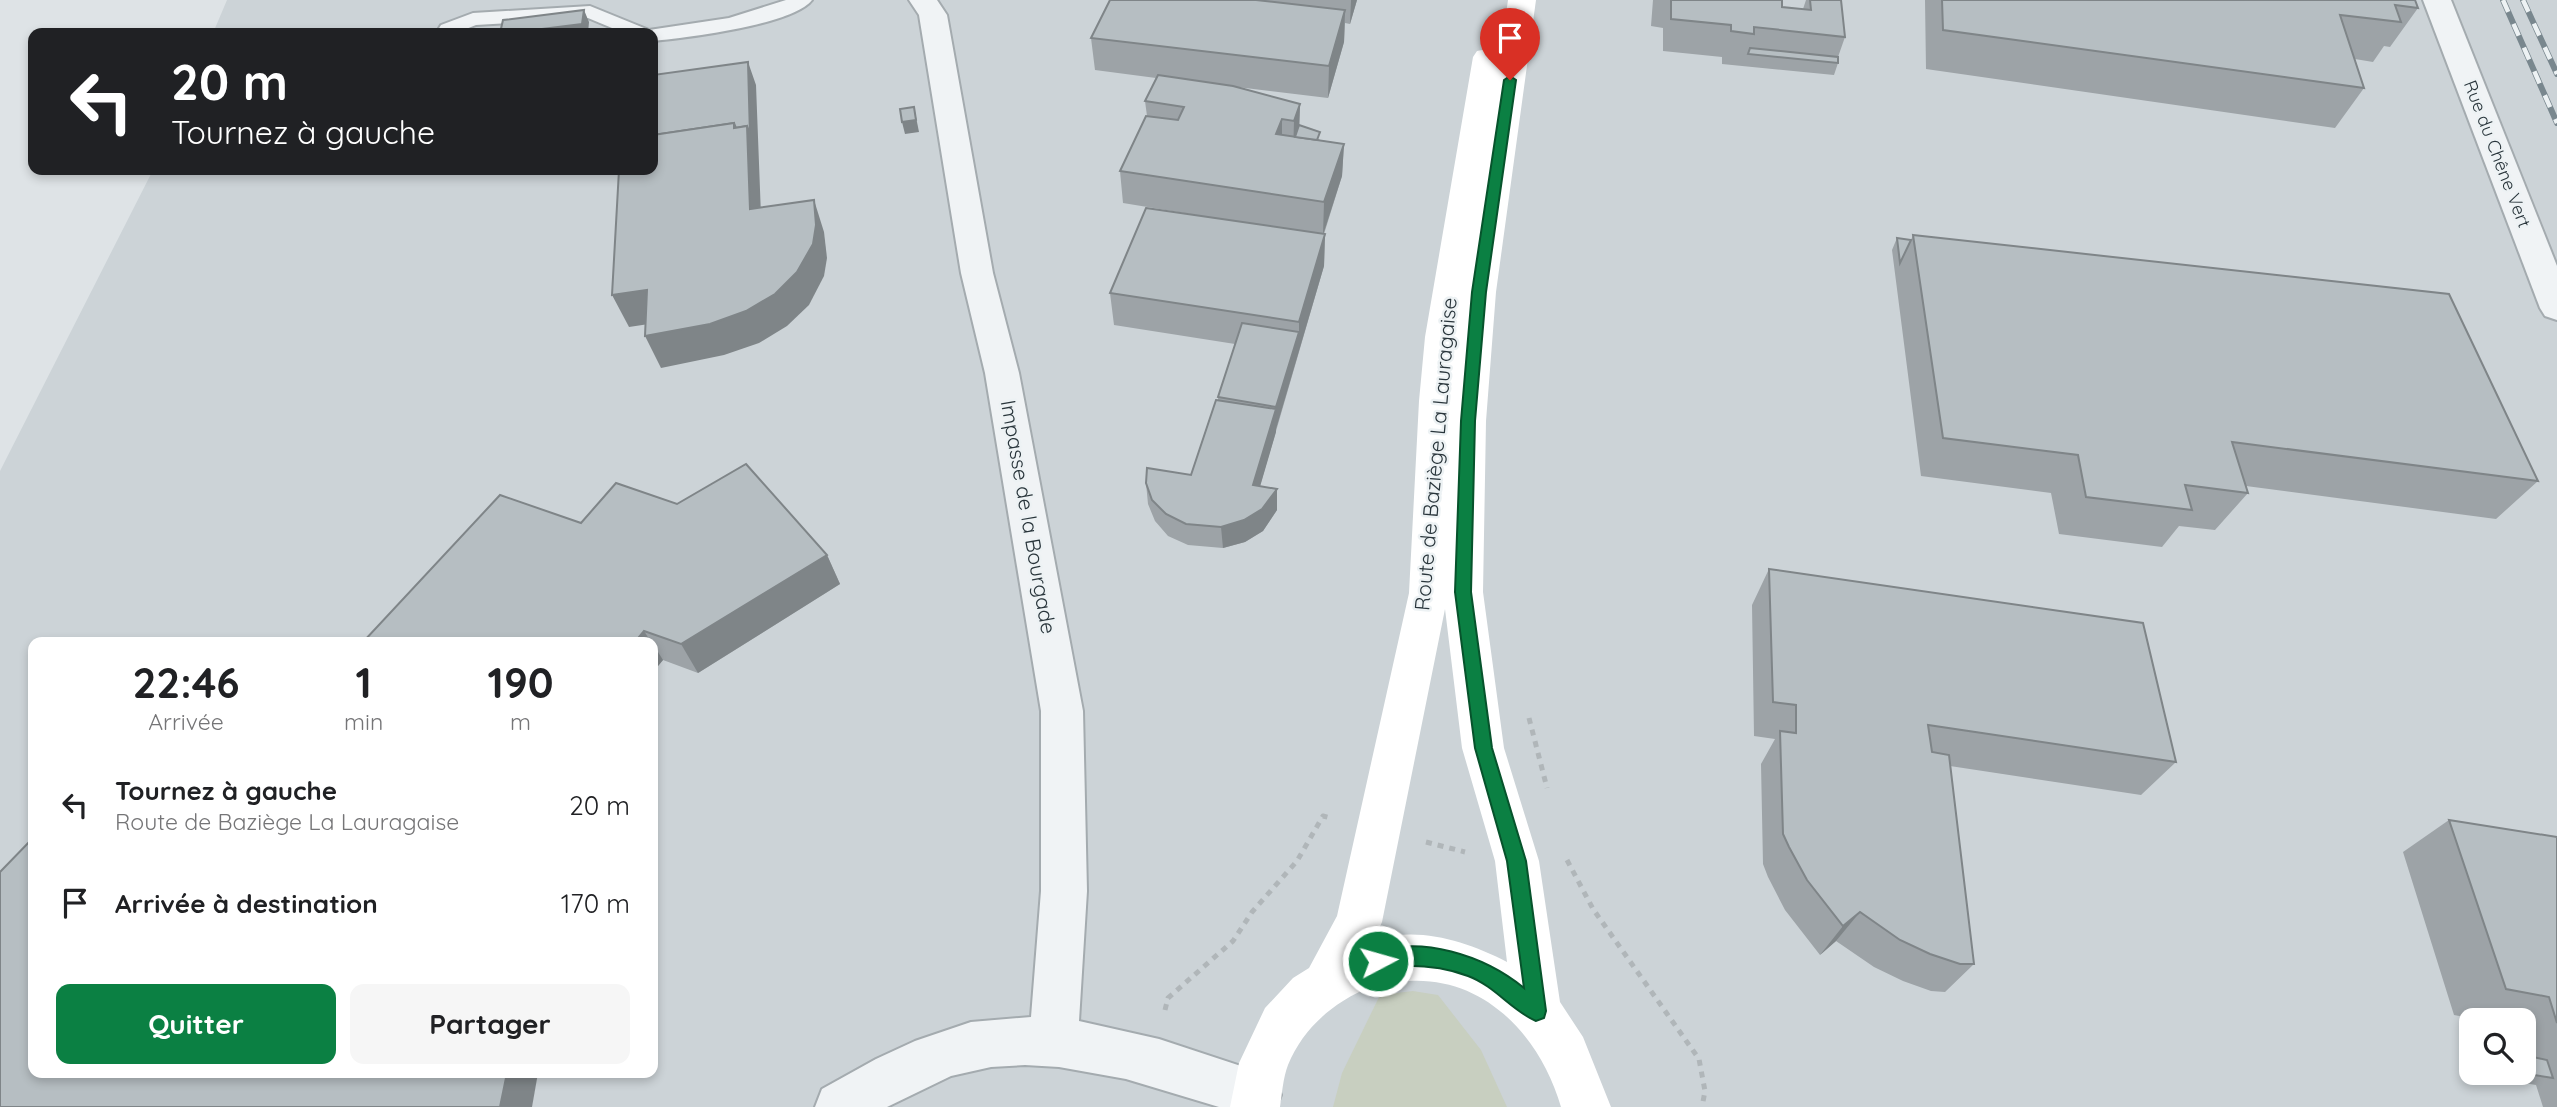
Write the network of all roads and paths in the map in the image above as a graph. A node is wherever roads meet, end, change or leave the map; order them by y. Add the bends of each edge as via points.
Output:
1 (802, 0) edge
2 (923, 0) edge
3 (1497, 0) edge
4 (1522, 0) edge
5 (2437, 0) edge
6 (450, 28) edge
7 (629, 28) edge
8 (658, 35) edge
9 (2557, 308) edge
10 (1528, 711) dead end
11 (1550, 801) dead end
12 (1334, 818) dead end
13 (1418, 840) dead end
14 (1563, 853) dead end
15 (1477, 854) dead end
16 (1327, 981) junction
17 (1165, 1010) dead end
18 (1536, 1011) junction
19 (1053, 1042) junction
20 (1256, 1101) edge
21 (840, 1107) edge
22 (1586, 1107) edge
23 (1702, 1107) edge

1 - 8 lane via 715,29
2 - 19 street, Impasse de la Bourgade via 933,15 977,273 1002,373 1062,711 1064,891
3 - 16 main road, Route de Baziège La Lauragaise via 1441,339 1429,593 1359,922
4 - 18 main road, Route de Baziège La Lauragaise via 1479,292 1468,421 1463,592 1483,748 1517,861
5 - 9 street, Rue du Chêne Vert
6 - 7 lane via 473,19 590,12
10 - 11 path
12 - 17 path via 1323,816 1297,861 1233,941 1168,998
13 - 15 path
14 - 23 path via 1607,930 1699,1059 1705,1091
16 - 18 main road via 1360,964 1397,957 1434,958 1472,967 1506,985
16 - 20 main road via 1301,1002 1279,1029 1264,1063
18 - 22 main road via 1560,1040
19 - 20 street via 1153,1060
19 - 21 street via 990,1043 937,1057

